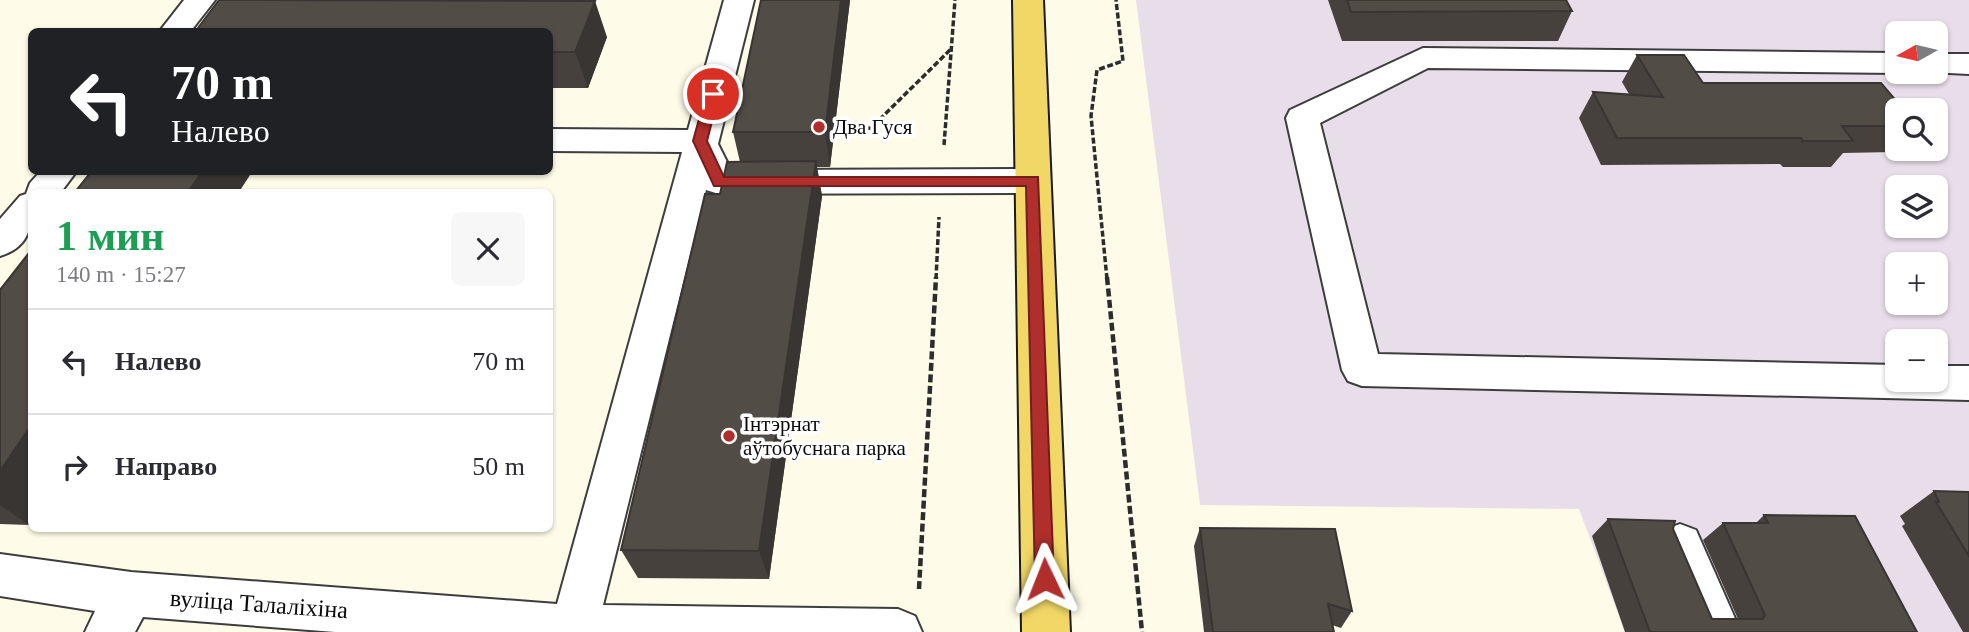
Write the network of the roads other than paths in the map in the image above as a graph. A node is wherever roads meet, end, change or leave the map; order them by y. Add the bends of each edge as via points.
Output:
1 (200, 0) edge
2 (739, 0) edge
3 (1028, 0) edge
4 (177, 28) edge
5 (1885, 63) edge
6 (1948, 64) edge
7 (1969, 64) edge
8 (553, 140) edge
9 (700, 141) junction
10 (56, 175) edge
11 (1033, 181) junction
12 (45, 189) edge
13 (28, 210) edge
14 (0, 243) edge
15 (1969, 383) edge
16 (1680, 545) edge
17 (0, 575) edge
18 (120, 613) edge
19 (573, 630) edge
20 (898, 632) edge
21 (1046, 632) edge
22 (1717, 632) edge

1 - 4 street
2 - 9 street
3 - 11 main road
5 - 15 street via 1423,58 1302,118 1362,370
6 - 7 street
8 - 9 street
9 - 11 street via 719,182
9 - 19 street
10 - 12 street
11 - 21 main road
13 - 14 street
16 - 22 street
17 - 18 street, вуліца Талаліхіна
18 - 19 street, вуліца Талаліхіна
19 - 20 street, вуліца Талаліхіна

